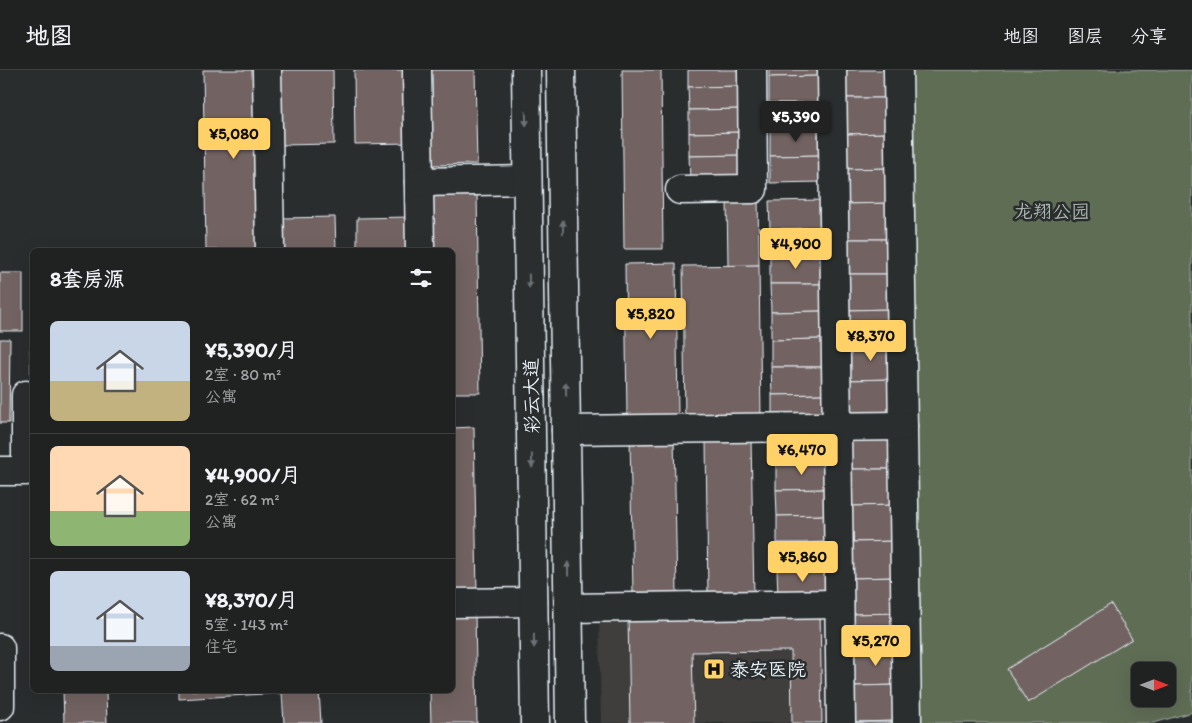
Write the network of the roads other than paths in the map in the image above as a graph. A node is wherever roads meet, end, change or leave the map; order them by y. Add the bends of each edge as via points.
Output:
1 (267, 70) edge
2 (417, 70) edge
3 (526, 70) edge
4 (561, 70) edge
5 (752, 70) edge
6 (832, 70) edge
7 (898, 70) edge
8 (527, 180) junction
9 (419, 182) junction
10 (680, 190) dead end
11 (270, 248) edge
12 (420, 248) edge
13 (26, 396) dead end
14 (837, 426) junction
15 (903, 426) junction
16 (566, 430) junction
17 (0, 471) edge
18 (534, 602) junction
19 (455, 603) edge
20 (839, 604) junction
21 (569, 608) junction
22 (0, 648) edge
23 (0, 706) edge
24 (535, 723) edge
25 (570, 723) edge
26 (841, 723) edge
27 (907, 723) edge

1 - 11 street
2 - 9 street
3 -> 8 street, 彩云大道
16 -> 4 street, 彩云大道
5 - 10 street via 753,189
6 - 14 street
7 - 15 street
8 - 9 street
8 -> 18 street, 彩云大道
9 - 12 street
13 - 17 street via 26,471
14 - 15 street
14 - 16 street
14 - 20 street
15 - 27 street
21 -> 16 street, 彩云大道
18 - 19 street
18 -> 24 street, 彩云大道
20 - 21 street
20 - 26 street
21 - 25 street, 彩云大道
22 - 23 street

